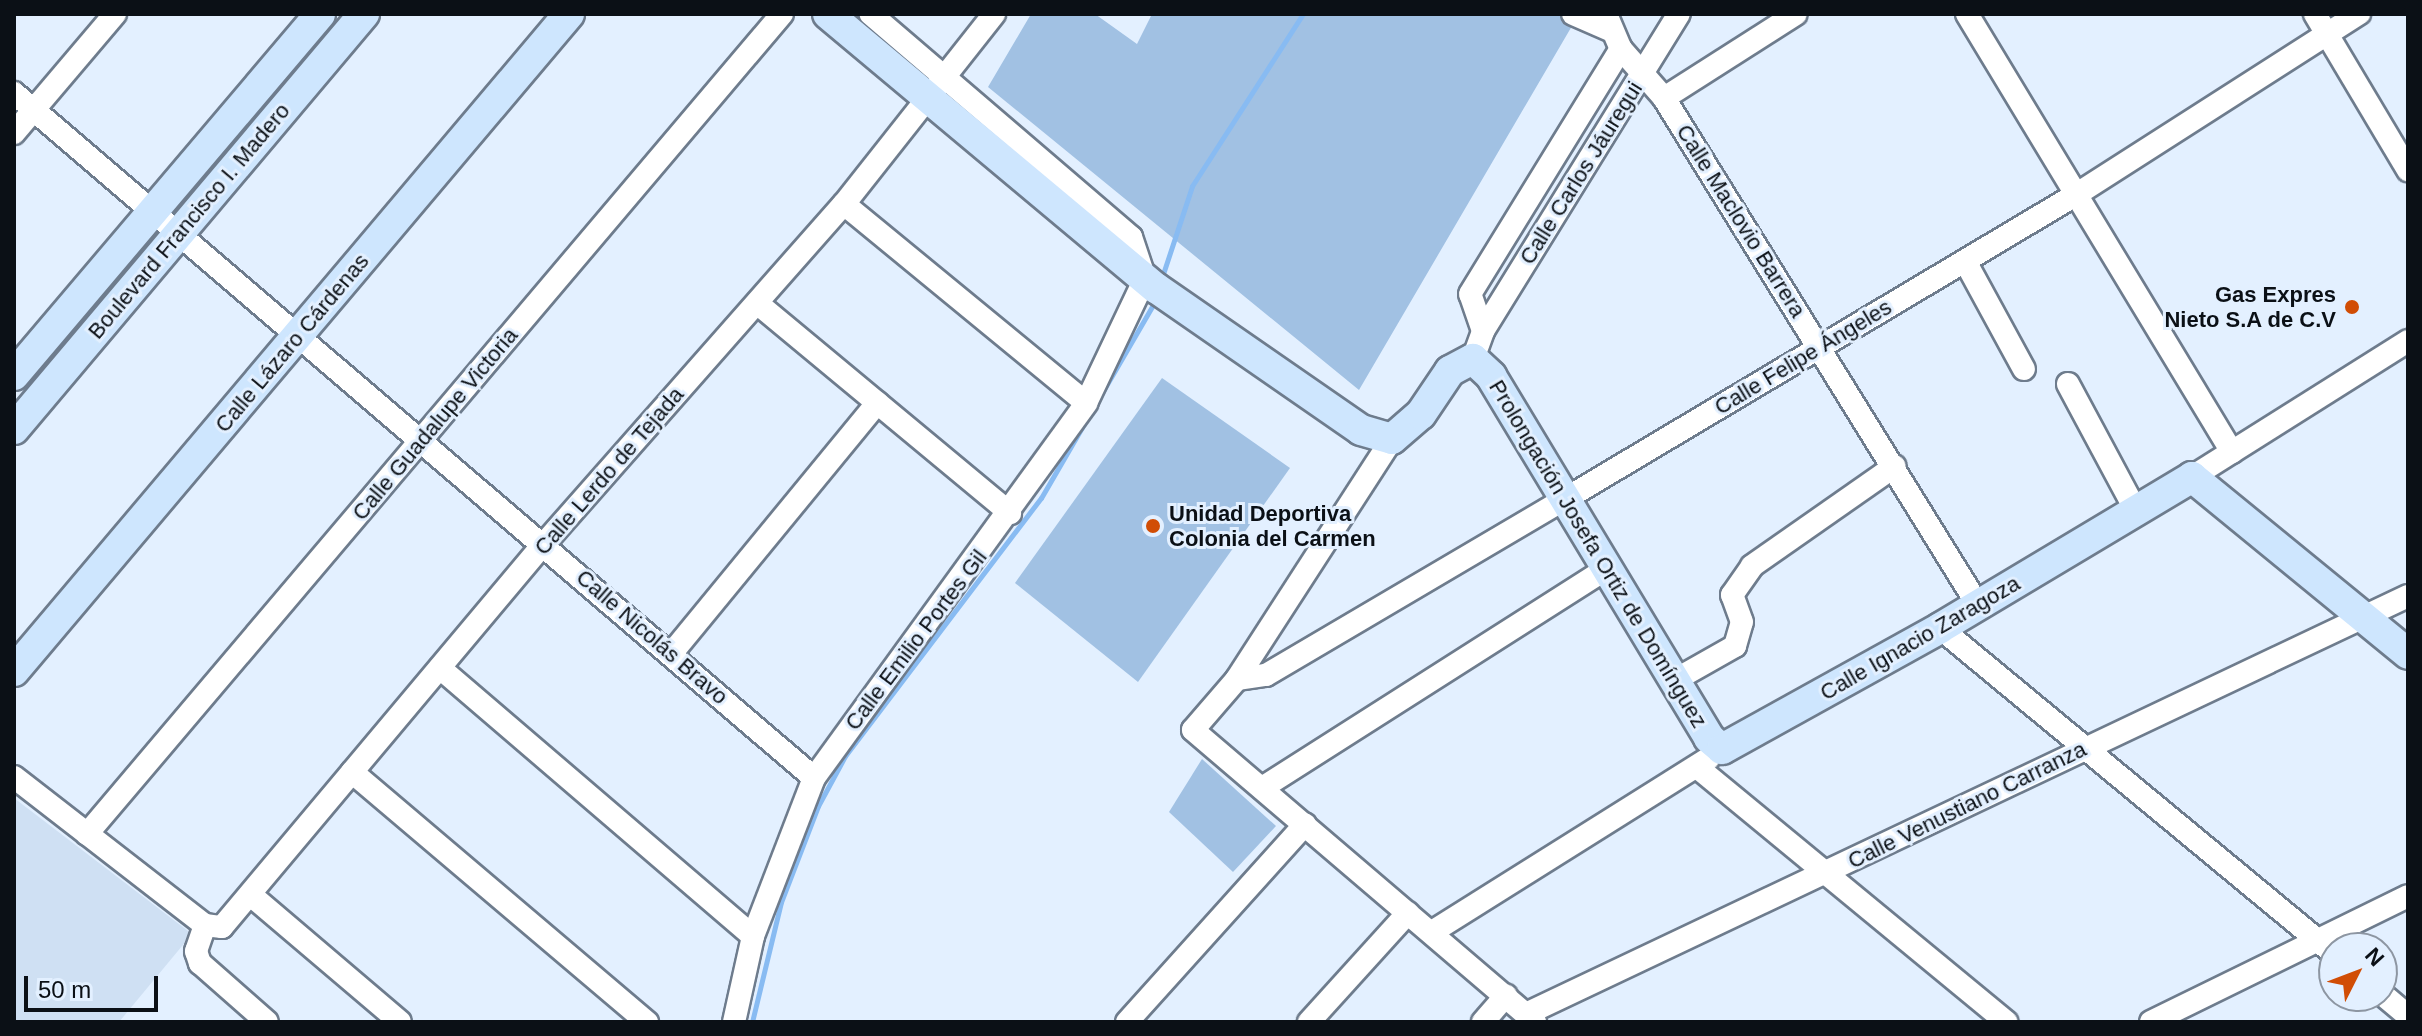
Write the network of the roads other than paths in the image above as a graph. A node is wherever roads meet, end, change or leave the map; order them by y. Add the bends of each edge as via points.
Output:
1 (115, 14) edge
2 (320, 14) edge
3 (364, 14) edge
4 (569, 14) edge
5 (782, 14) edge
6 (828, 14) edge
7 (871, 14) edge
8 (994, 14) edge
9 (1573, 14) edge
10 (1679, 14) edge
11 (1796, 14) edge
12 (1967, 14) edge
13 (2359, 14) edge
14 (2321, 24) edge
15 (1612, 31) edge
16 (1643, 74) junction
17 (935, 87) junction
18 (14, 93) edge
19 (1664, 98) junction
20 (34, 110) junction
21 (14, 133) edge
22 (2408, 170) edge
23 (2077, 194) junction
24 (844, 204) junction
25 (153, 211) junction
26 (179, 234) junction
27 (1965, 261) junction
28 (1150, 284) junction
29 (757, 303) junction
30 (298, 336) junction
31 (2408, 341) edge
32 (1478, 345) junction
33 (1820, 347) junction
34 (2024, 369) dead end
35 (14, 375) edge
36 (2068, 384) dead end
37 (877, 403) junction
38 (1086, 403) junction
39 (14, 429) edge
40 (1392, 439) junction
41 (422, 441) junction
42 (2232, 452) junction
43 (1895, 466) junction
44 (2192, 477) junction
45 (1567, 498) junction
46 (2136, 511) junction
47 (1010, 513) junction
48 (543, 545) junction
49 (1609, 567) junction
50 (2408, 596) edge
51 (1978, 605) junction
52 (2364, 618) junction
53 (1940, 628) junction
54 (671, 654) junction
55 (2408, 654) edge
56 (440, 668) junction
57 (14, 671) edge
58 (1237, 679) junction
59 (1675, 680) junction
60 (2086, 748) junction
61 (1722, 749) junction
62 (1697, 767) junction
63 (352, 772) junction
64 (14, 777) edge
65 (814, 778) junction
66 (1262, 788) junction
67 (1305, 824) junction
68 (87, 834) junction
69 (1823, 875) junction
70 (252, 896) junction
71 (2408, 896) edge
72 (1408, 913) junction
73 (214, 926) junction
74 (1432, 932) junction
75 (753, 936) junction
76 (2316, 939) junction
77 (1506, 996) junction
78 (1530, 1018) edge
79 (267, 1022) edge
80 (400, 1022) edge
81 (647, 1022) edge
82 (734, 1022) edge
83 (1127, 1022) edge
84 (1309, 1022) edge
85 (1483, 1022) edge
86 (2006, 1022) edge
87 (2151, 1022) edge

1 - 20 street
2 - 25 street, Boulevard Francisco I. Madero
3 - 26 street, Boulevard Francisco I. Madero
4 - 30 street, Calle Lázaro Cárdenas
5 - 41 street, Calle Guadalupe Victoria
6 - 17 street
7 - 17 street
8 - 17 street, Calle Lerdo de Tejada
9 - 15 street
10 - 16 street, Calle Carlos Jáuregui
11 - 19 street
12 - 23 street
13 - 14 street, Calle Felipe Ángeles
14 - 22 street
14 - 23 street, Calle Felipe Ángeles
15 - 16 street, Calle Maclovio Barrera
15 - 32 street, Calle Carlos Jáuregui via 1470,294
16 - 19 street, Calle Maclovio Barrera
16 - 32 street, Calle Carlos Jáuregui
17 - 24 street, Calle Lerdo de Tejada
17 - 28 street
18 - 20 street, Calle Nicolás Bravo
19 - 33 street, Calle Maclovio Barrera
20 - 21 street
20 - 25 street, Calle Nicolás Bravo
23 - 27 street, Calle Felipe Ángeles
23 - 42 street
24 - 29 street, Calle Lerdo de Tejada
24 - 38 street
25 - 26 street, Calle Nicolás Bravo
25 - 35 street, Boulevard Francisco I. Madero
26 - 30 street, Calle Nicolás Bravo
26 - 39 street, Boulevard Francisco I. Madero
27 - 33 street, Calle Felipe Ángeles
27 - 34 street
28 - 38 street, Calle Emilio Portes Gil
28 - 40 street via 1361,430
29 - 37 street
29 - 48 street, Calle Lerdo de Tejada
30 - 41 street, Calle Nicolás Bravo
30 - 57 street, Calle Lázaro Cárdenas
31 - 42 street, Calle Ignacio Zaragoza
32 - 40 street, Calle Carlos Jáuregui via 1450,371 1421,414
32 - 45 street, Prolongación Josefa Ortiz de Domínguez via 1491,376
33 - 43 street, Calle Maclovio Barrera
33 - 45 street, Calle Felipe Ángeles
36 - 46 street
37 - 47 street
37 - 54 street
38 - 47 street, Calle Emilio Portes Gil
40 - 58 street, Calle Carlos Jáuregui
41 - 48 street, Calle Nicolás Bravo
41 - 68 street, Calle Guadalupe Victoria
42 - 44 street, Calle Ignacio Zaragoza
43 - 51 street, Calle Maclovio Barrera
43 - 59 street via 1752,566 1732,595 1742,622 1735,646
44 - 46 street, Calle Ignacio Zaragoza
44 - 52 street
45 - 49 street, Prolongación Josefa Ortiz de Domínguez
45 - 58 street, Calle Felipe Ángeles via 1266,675
46 - 51 street, Calle Ignacio Zaragoza
47 - 65 street, Calle Emilio Portes Gil
48 - 54 street, Calle Nicolás Bravo
48 - 56 street, Calle Lerdo de Tejada
49 - 59 street, Prolongación Josefa Ortiz de Domínguez
49 - 66 street
50 - 52 street, Calle Venustiano Carranza
51 - 53 street, Calle Ignacio Zaragoza
52 - 55 street
52 - 60 street, Calle Venustiano Carranza
53 - 60 street
53 - 61 street, Calle Ignacio Zaragoza
54 - 65 street, Calle Nicolás Bravo
56 - 63 street, Calle Lerdo de Tejada
56 - 75 street
58 - 66 street, Calle Carlos Jáuregui via 1193,730
59 - 61 street, Prolongación Josefa Ortiz de Domínguez via 1709,738
60 - 69 street, Calle Venustiano Carranza
60 - 76 street
61 - 62 street, Calle Ignacio Zaragoza
62 - 69 street
62 - 74 street, Calle Ignacio Zaragoza
63 - 70 street, Calle Lerdo de Tejada
63 - 81 street
64 - 68 street
65 - 75 street, Calle Emilio Portes Gil
66 - 67 street
67 - 72 street
67 - 83 street
68 - 73 street
69 - 78 street, Calle Venustiano Carranza
69 - 86 street
70 - 73 street, Calle Lerdo de Tejada
70 - 80 street
71 - 76 street
72 - 74 street
72 - 84 street
73 - 79 street via 196,951 200,963
74 - 77 street
75 - 82 street, Calle Emilio Portes Gil
76 - 87 street
77 - 78 street
77 - 85 street

